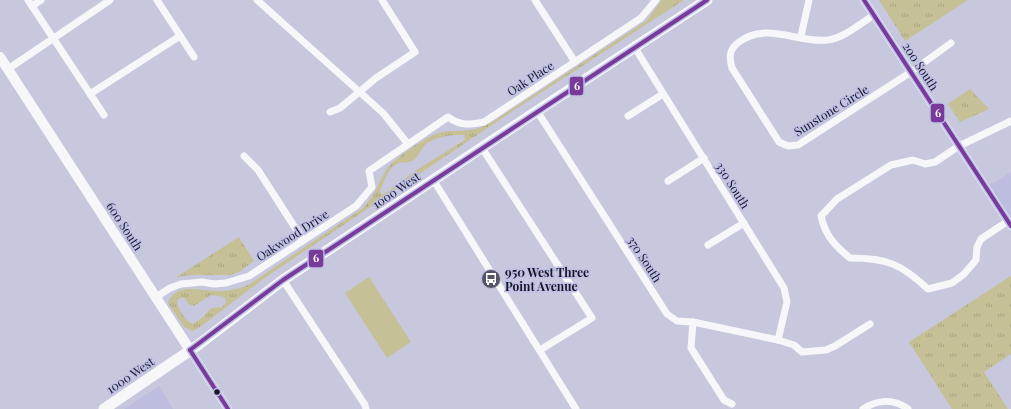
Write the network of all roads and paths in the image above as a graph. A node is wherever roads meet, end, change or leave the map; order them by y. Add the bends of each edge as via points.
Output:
1 (41, 0) edge
2 (110, 0) edge
3 (157, 0) edge
4 (382, 0) edge
5 (535, 0) edge
6 (656, 0) edge
7 (707, 0) edge
8 (809, 0) edge
9 (864, 0) edge
10 (262, 2) edge
11 (30, 3) edge
12 (874, 15) junction
13 (180, 36) junction
14 (800, 36) junction
15 (53, 38) junction
16 (951, 43) dead end
17 (635, 48) junction
18 (0, 57) edge
19 (194, 57) dead end
20 (575, 62) junction
21 (8, 69) junction
22 (911, 72) junction
23 (360, 92) junction
24 (90, 94) junction
25 (663, 94) junction
26 (537, 111) junction
27 (330, 112) dead end
28 (104, 115) dead end
29 (628, 116) dead end
30 (1011, 121) edge
31 (408, 144) junction
32 (959, 146) junction
33 (482, 148) junction
34 (244, 156) dead end
35 (704, 158) junction
36 (434, 180) junction
37 (668, 181) dead end
38 (744, 223) junction
39 (1010, 223) edge
40 (303, 240) junction
41 (708, 245) dead end
42 (283, 280) junction
43 (156, 297) junction
44 (693, 322) junction
45 (870, 324) dead end
46 (778, 340) junction
47 (190, 350) junction
48 (540, 350) junction
49 (732, 404) dead end
50 (104, 409) edge
51 (228, 409) edge
52 (366, 409) edge
53 (576, 409) edge
54 (862, 409) edge
55 (908, 409) edge

1 - 11 street
2 - 15 street
3 - 13 street
4 - 23 street via 416,52 376,78
5 - 20 street
6 - 20 street, Oak Place via 641,18
7 - 17 main road, 1000 West
8 - 14 street
9 - 12 street, 200 South
10 - 23 street
11 - 15 street
12 - 14 street, Sunstone Circle via 830,40
12 - 22 street, 200 South
13 - 19 street
13 - 24 street
14 - 22 street, Sunstone Circle via 774,33 752,35 733,47 729,57 732,68 779,142 788,146 798,145
15 - 21 street
15 - 24 street
16 - 22 street
17 - 25 street, 330 South
17 - 26 main road, 1000 West
18 - 21 main road, 600 South
20 - 31 street, Oak Place via 484,122 458,124 448,117
21 - 43 main road, 600 South
22 - 32 street, 200 South
23 - 27 street via 340,108
23 - 31 street via 383,113
24 - 28 street
25 - 29 street
25 - 35 street, 330 South
26 - 33 main road, 1000 West
26 - 44 street, 370 South via 667,314 677,321
30 - 32 street
31 - 40 street, Oakwood Drive via 370,171 372,187 356,206
32 - 39 street, 200 South
32 - 39 street via 935,162 925,164 913,160 891,165 837,199 821,216 828,236 850,258 888,261 904,269 928,289 952,283 964,274 976,260 977,247 981,239
33 - 36 main road, 1000 West
33 - 48 street via 592,318
34 - 40 street via 258,170
35 - 37 street
35 - 38 street, 330 South
36 - 42 main road, 1000 West
36 - 48 street
38 - 41 street
38 - 46 street, 330 South via 786,294 787,302
40 - 43 street, Oakwood Drive via 238,281 226,284 181,284
42 - 47 main road, 1000 West
42 - 52 street
43 - 47 main road, 600 South
44 - 46 street, 370 South
44 - 49 street via 691,348 724,400
45 - 46 street, 370 South via 826,350 802,352 794,345
47 - 50 main road, 1000 West
47 - 51 street, 600 South
48 - 53 street
54 - 55 street via 871,404 891,401

